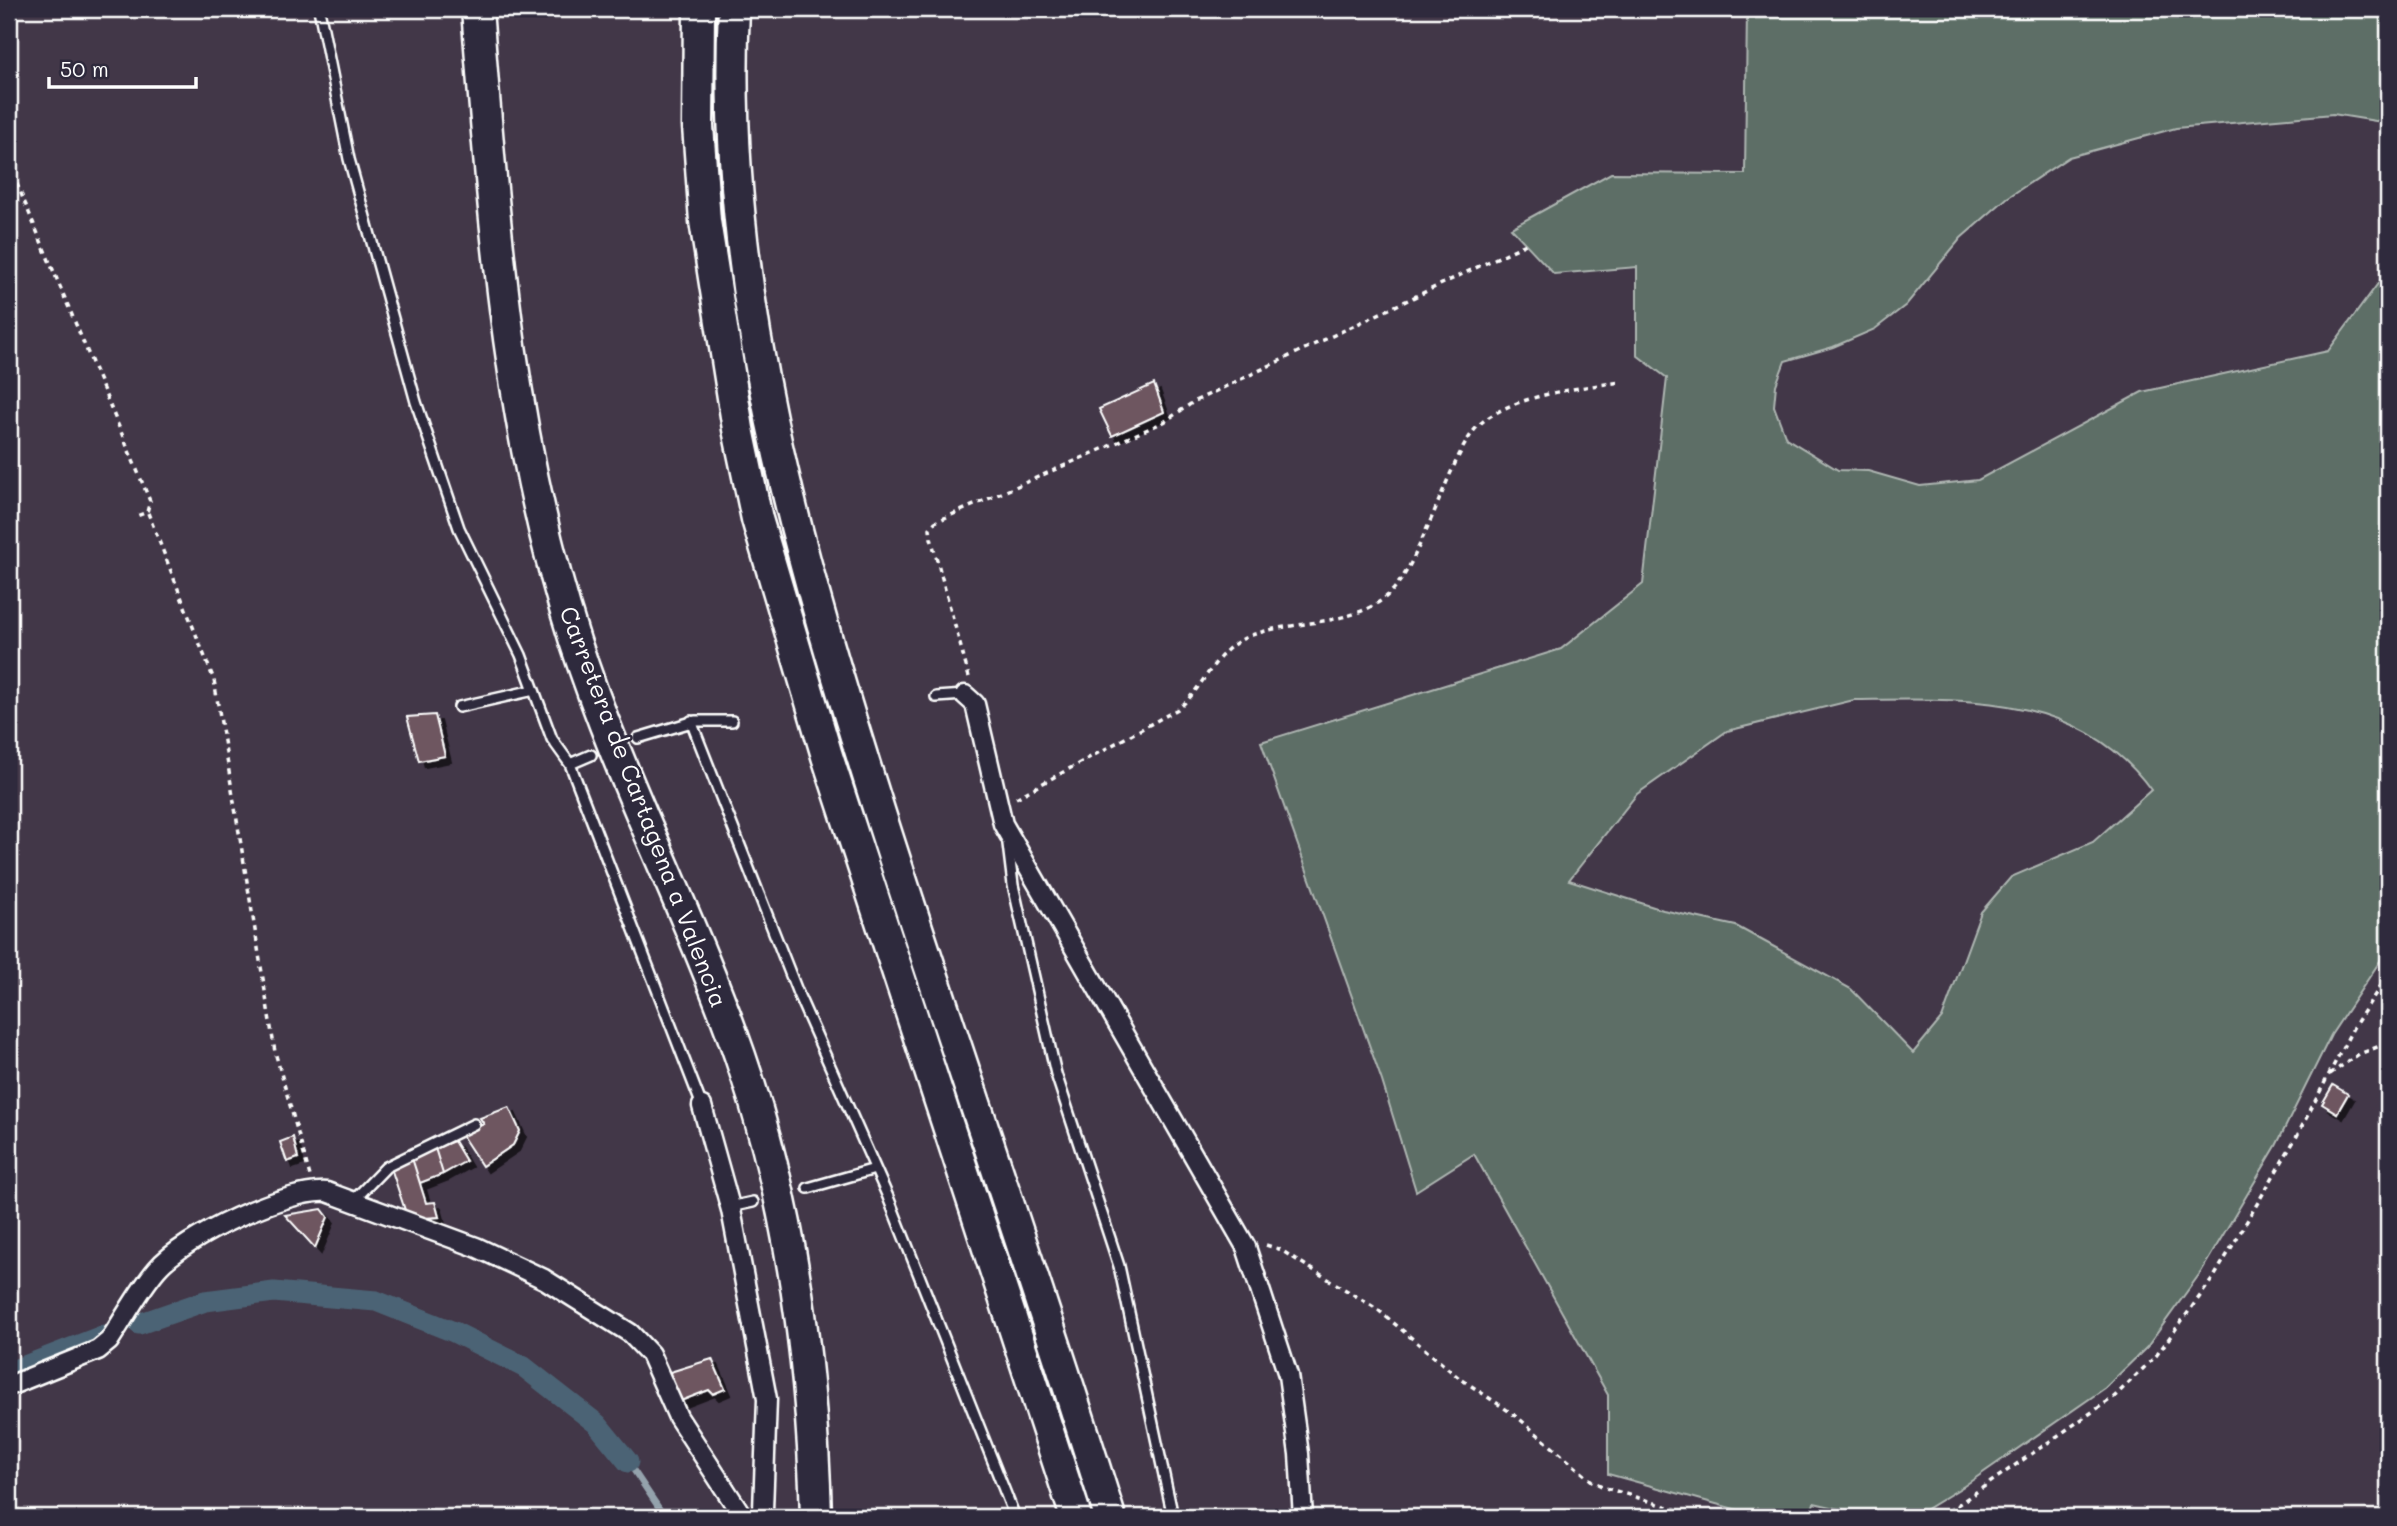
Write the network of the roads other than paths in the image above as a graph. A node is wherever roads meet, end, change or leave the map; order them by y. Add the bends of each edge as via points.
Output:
1 (318, 9) edge
2 (699, 9) edge
3 (734, 9) edge
4 (476, 11) edge
5 (534, 690) junction
6 (965, 695) joint
7 (936, 697) dead end
8 (459, 708) dead end
9 (691, 721) junction
10 (732, 721) dead end
11 (638, 738) dead end
12 (591, 755) dead end
13 (570, 764) junction
14 (1007, 831) junction
15 (679, 904) junction
16 (702, 1106) joint
17 (474, 1124) dead end
18 (875, 1169) junction
19 (808, 1188) dead end
20 (353, 1201) junction
21 (753, 1202) dead end
22 (730, 1208) junction
23 (9, 1386) edge
24 (743, 1517) edge
25 (760, 1517) edge
26 (816, 1517) edge
27 (830, 1517) edge
28 (1015, 1517) edge
29 (1076, 1517) edge
30 (1110, 1517) edge
31 (1172, 1517) edge
32 (1303, 1517) edge

1 - 5 lane via 349,159 416,402 459,528
2 - 29 highway via 698,125 705,221 757,519 827,756
3 - 30 highway via 733,140 739,232 765,403 790,505 845,705
4 - 15 highway, Carretera de Cartagena a Valencia via 502,286 526,458 576,643
5 - 8 lane
5 - 13 lane via 552,739
6 - 7 lane
6 - 14 street via 975,704
9 - 10 lane
9 - 11 lane
9 - 18 lane via 799,996
12 - 13 lane
13 - 16 lane
14 - 31 lane via 1013,885 1049,1044 1119,1266
14 - 32 street via 1247,1248 1288,1375
15 - 26 highway, Carretera de Cartagena a Valencia via 740,1056 783,1216 808,1368
15 - 27 highway via 719,959 777,1131 825,1386
16 - 22 street
17 - 20 lane via 386,1167
18 - 19 lane
18 - 28 lane
20 - 23 street via 311,1192 230,1220 182,1248 157,1269 109,1341 98,1350
20 - 24 street via 476,1247 544,1279 631,1334 650,1354 678,1417
21 - 22 lane
22 - 25 street via 767,1399 764,1510

